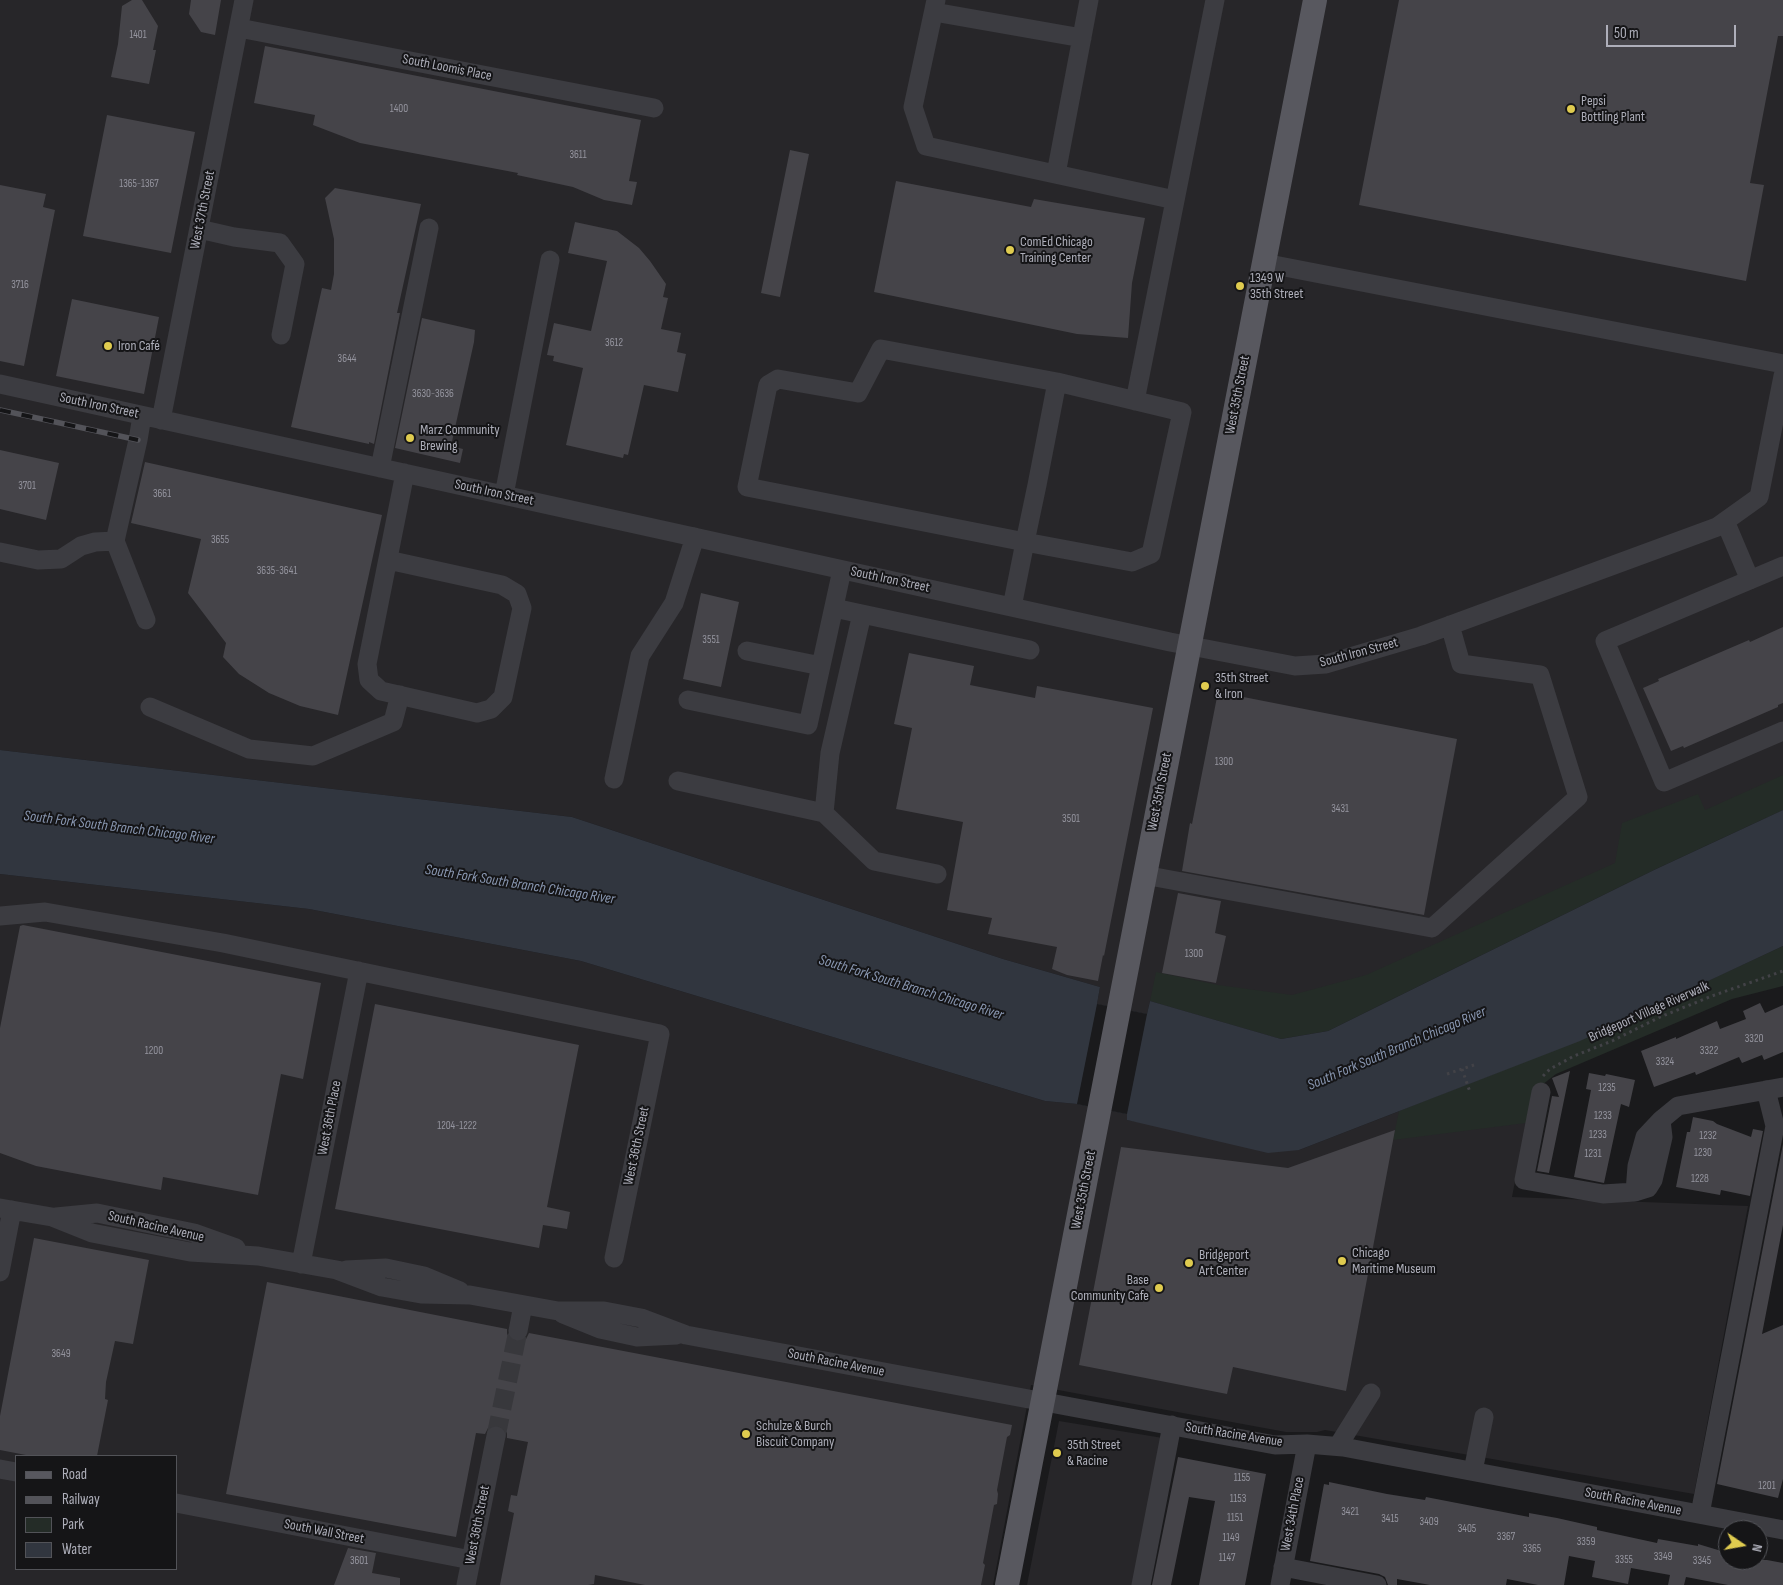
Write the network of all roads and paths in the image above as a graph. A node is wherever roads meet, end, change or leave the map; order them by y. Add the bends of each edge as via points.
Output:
1 (244, 0) edge
2 (1089, 0) edge
3 (1214, 0) edge
4 (1315, 0) edge
5 (935, 6) edge
6 (239, 28) junction
7 (1082, 38) junction
8 (654, 108) dead end
9 (1056, 174) junction
10 (1175, 200) junction
11 (429, 228) dead end
12 (199, 229) junction
13 (550, 260) dead end
14 (1264, 263) junction
15 (281, 335) dead end
16 (1783, 364) edge
17 (1783, 376) edge
18 (1057, 382) junction
19 (0, 384) edge
20 (1135, 401) junction
21 (142, 416) junction
22 (161, 420) junction
23 (380, 468) junction
24 (405, 473) junction
25 (504, 495) junction
26 (1725, 521) junction
27 (695, 537) junction
28 (115, 541) junction
29 (1025, 542) junction
30 (0, 552) edge
31 (388, 560) junction
32 (1783, 566) edge
33 (842, 570) junction
34 (1750, 580) junction
35 (1012, 607) junction
36 (834, 608) junction
37 (862, 614) junction
38 (146, 620) dead end
39 (1450, 625) junction
40 (1189, 646) junction
41 (1030, 650) dead end
42 (747, 651) dead end
43 (821, 666) junction
44 (400, 695) junction
45 (688, 700) dead end
46 (150, 707) dead end
47 (1783, 731) edge
48 (614, 779) dead end
49 (678, 781) dead end
50 (824, 813) junction
51 (937, 874) dead end
52 (1144, 875) junction
53 (0, 916) edge
54 (359, 971) junction
55 (1783, 971) edge
56 (1477, 1064) dead end
57 (1462, 1069) junction
58 (1447, 1074) dead end
59 (1775, 1089) edge
60 (1470, 1092) dead end
61 (1541, 1092) joint
62 (6, 1209) edge
63 (614, 1258) dead end
64 (302, 1264) junction
65 (0, 1272) edge
66 (523, 1305) junction
67 (518, 1331) tunnel mouth
68 (1371, 1393) dead end
69 (1043, 1401) junction
70 (1484, 1417) dead end
71 (1172, 1425) junction
72 (496, 1436) tunnel mouth
73 (1307, 1444) junction
74 (1338, 1446) junction
75 (0, 1469) edge
76 (1473, 1471) junction
77 (15, 1472) edge
78 (178, 1503) edge
79 (1700, 1514) junction
80 (1783, 1530) edge
81 (471, 1560) junction
82 (1281, 1576) edge
83 (466, 1585) edge
84 (1007, 1585) edge
85 (1141, 1585) edge
86 (1377, 1585) edge

1 - 6 street, West 37th Street
2 - 7 street
3 - 10 street
4 - 14 main road, West 35th Street
5 - 7 street
5 - 9 street via 913,107 926,146
6 - 8 street, South Loomis Place
6 - 12 street, West 37th Street
7 - 9 street
9 - 10 street
10 - 20 street
11 - 23 street
12 - 15 street via 280,243 295,264
12 - 22 street, West 37th Street
13 - 25 street
14 - 16 street
14 - 40 main road, West 35th Street
17 - 26 street, South Iron Street via 1759,497
18 - 20 street
18 - 29 street
18 - 29 street via 881,349 858,394 778,379 768,385 747,487
19 - 21 street, South Iron Street
20 - 29 street via 1182,412 1151,554 1132,562
21 - 22 street, South Iron Street
21 - 28 street
22 - 23 street, South Iron Street
23 - 24 street, South Iron Street
24 - 25 street, South Iron Street
24 - 31 street
25 - 27 street, South Iron Street
26 - 34 street
26 - 39 street, South Iron Street via 1717,527
27 - 33 street, South Iron Street
27 - 48 street via 674,603 640,656
28 - 30 street via 81,546 61,559 38,560
28 - 38 street
29 - 35 street
31 - 44 street via 367,664 369,680 381,691
31 - 44 street via 502,585 517,594 522,608 503,697 491,709 477,713
32 - 34 street
33 - 35 street, South Iron Street
33 - 36 street
34 - 47 street via 1605,641 1664,782
35 - 40 street, South Iron Street
36 - 37 street
36 - 43 street
37 - 41 street
37 - 50 street via 830,753
39 - 40 street, South Iron Street via 1326,664 1295,666
39 - 52 street via 1461,664 1540,675 1578,797 1432,928
40 - 52 main road, West 35th Street
42 - 43 street
43 - 45 street via 808,725
44 - 46 street via 393,722 313,756 249,749
49 - 50 street
50 - 51 street via 874,861
52 - 69 main road, West 35th Street
53 - 54 street via 45,912
54 - 63 street, West 36th Street via 660,1034
54 - 64 street, West 36th Place
55 - 61 path, Bridgeport Village Riverwalk via 1721,992 1574,1056 1544,1075
56 - 57 path
57 - 58 path
57 - 60 path
59 - 61 street via 1678,1106 1646,1138 1637,1166 1635,1192 1603,1194 1524,1180
59 - 79 street via 1775,1126
62 - 64 street, South Racine Avenue via 52,1218 97,1213 194,1233 258,1256
62 - 65 street
64 - 66 street, South Racine Avenue via 336,1270 386,1268 424,1276 470,1295
66 - 67 street
66 - 69 street, South Racine Avenue via 558,1311 600,1329 638,1337 686,1335
68 - 74 street
69 - 71 street, South Racine Avenue
69 - 84 main road, West 35th Street
70 - 76 street
71 - 73 street, South Racine Avenue via 1275,1445
71 - 85 street
72 - 81 street, West 36th Street
73 - 74 street, South Racine Avenue
73 - 82 street, West 34th Place
74 - 76 street, South Racine Avenue
75 - 77 street
76 - 79 street, South Racine Avenue
78 - 81 street, South Wall Street
79 - 80 street, South Racine Avenue
81 - 83 street, West 36th Street
82 - 86 street

